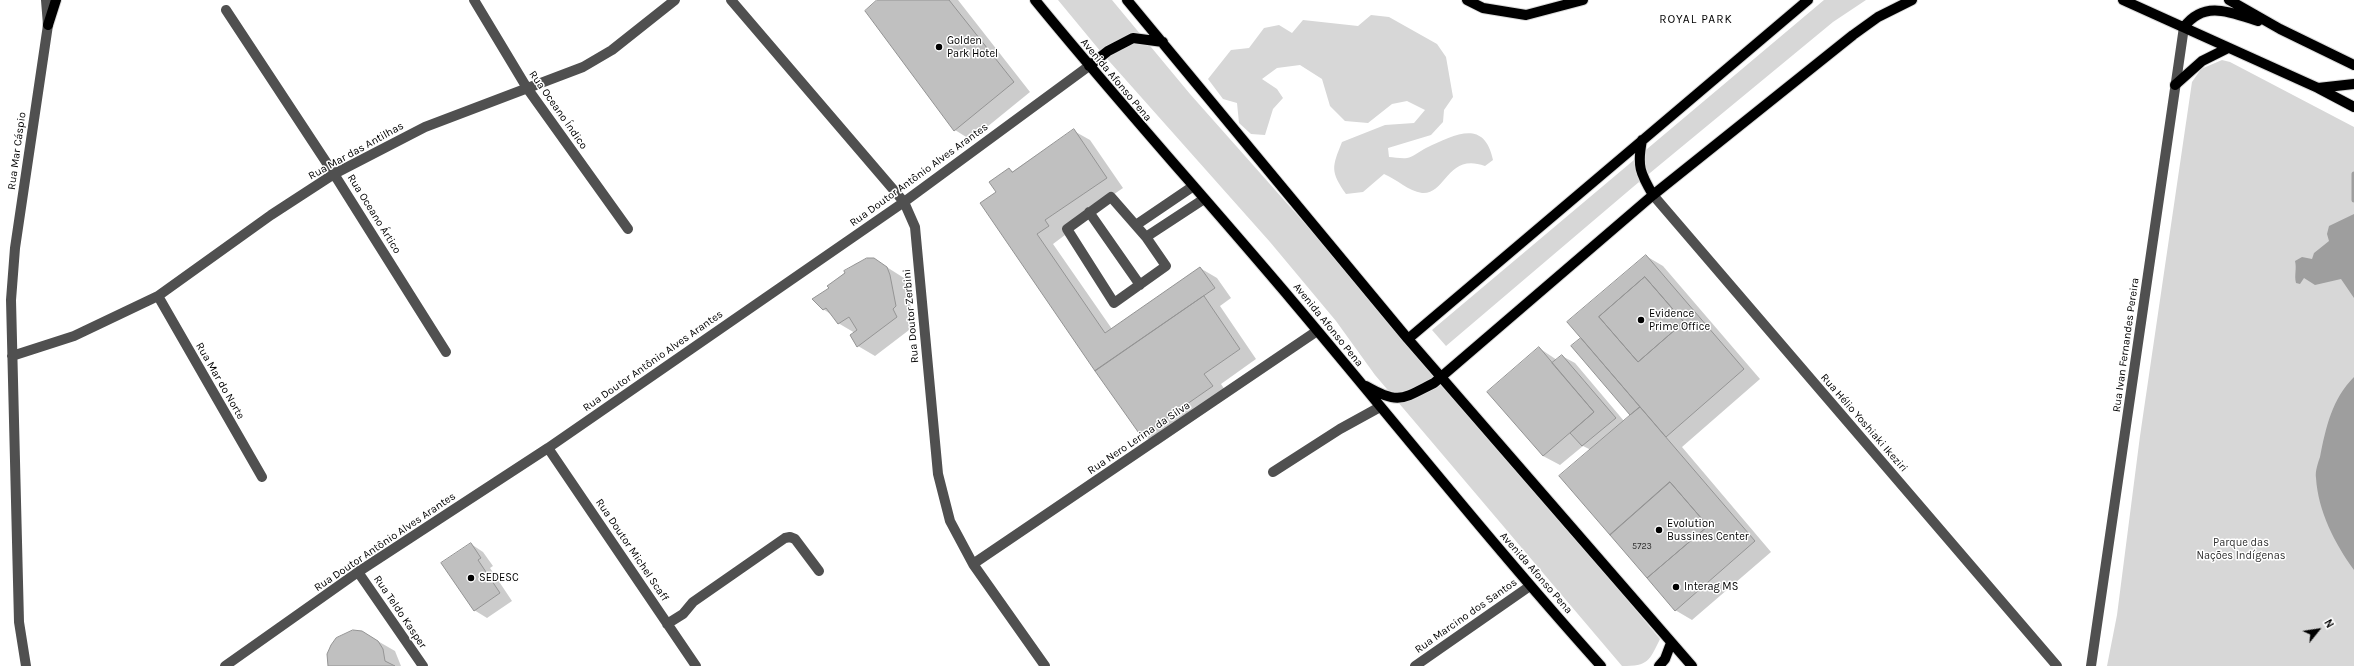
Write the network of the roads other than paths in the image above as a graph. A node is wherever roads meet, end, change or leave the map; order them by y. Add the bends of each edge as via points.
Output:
1 (46, 0) edge
2 (56, 0) edge
3 (474, 0) edge
4 (675, 0) edge
5 (731, 0) edge
6 (1035, 0) edge
7 (1127, 0) edge
8 (1467, 0) edge
9 (1583, 0) edge
10 (1808, 0) edge
11 (1912, 0) edge
12 (2123, 0) edge
13 (2229, 0) edge
14 (226, 10) dead end
15 (48, 25) junction
16 (2184, 27) junction
17 (2280, 29) junction
18 (1163, 42) junction
19 (2228, 48) junction
20 (2354, 65) edge
21 (1089, 66) junction
22 (2354, 84) edge
23 (2176, 85) junction
24 (527, 88) junction
25 (2318, 88) junction
26 (2354, 107) edge
27 (1642, 140) junction
28 (334, 174) junction
29 (1192, 187) junction
30 (1653, 195) junction
31 (1204, 199) junction
32 (904, 202) junction
33 (1089, 212) junction
34 (1136, 225) junction
35 (628, 229) dead end
36 (1146, 237) junction
37 (1140, 285) junction
38 (158, 296) junction
39 (1317, 330) junction
40 (1408, 339) junction
41 (446, 352) dead end
42 (12, 356) junction
43 (1441, 377) junction
44 (1359, 382) junction
45 (1380, 407) junction
46 (548, 448) junction
47 (1273, 472) dead end
48 (262, 477) dead end
49 (973, 564) junction
50 (819, 571) dead end
51 (358, 572) junction
52 (1530, 586) junction
53 (667, 624) junction
54 (1671, 643) junction
55 (26, 666) edge
56 (225, 666) edge
57 (422, 666) edge
58 (696, 666) edge
59 (1045, 666) edge
60 (1416, 666) edge
61 (1601, 666) edge
62 (1659, 666) edge
63 (1692, 666) edge
64 (2057, 666) edge
65 (2091, 666) edge

1 - 15 street, Rua Mar Cáspio
2 - 15 main road
3 - 24 street, Rua Oceano Índico
4 - 24 street, Rua Mar das Antilhas via 612,50 583,67
5 - 32 street, Rua Doutor Zerbini
6 - 21 main road, Avenida Afonso Pena
7 - 18 main road
8 - 9 main road via 1483,8 1526,15
10 - 27 main road
11 - 30 main road via 1878,17 1853,35
12 - 16 main road
13 - 17 main road
14 - 28 street, Rua Oceano Ártico
15 - 42 street, Rua Mar Cáspio via 15,248 11,300
16 - 17 main road via 2191,17 2207,9 2222,11
16 - 19 main road
16 - 23 street, Rua Ivan Fernandes Pereira
17 - 20 main road
18 - 21 main road via 1133,38 1108,51
18 - 40 main road
19 - 23 main road via 2202,62
19 - 25 main road
21 - 29 main road, Avenida Afonso Pena
21 - 32 street, Rua Doutor Antônio Alves Arantes
22 - 25 main road
23 - 65 street, Rua Ivan Fernandes Pereira
24 - 28 street, Rua Mar das Antilhas via 425,126
24 - 35 street, Rua Oceano Índico
25 - 26 main road
27 - 30 main road via 1639,166
27 - 40 main road
28 - 38 street, Rua Mar das Antilhas via 271,215
28 - 41 street, Rua Oceano Ártico
29 - 31 main road, Avenida Afonso Pena
29 - 34 street
30 - 43 main road
30 - 64 street, Rua Hélio Yoshiaki Ikeziri
31 - 36 street
31 - 39 main road, Avenida Afonso Pena
32 - 46 street, Rua Doutor Antônio Alves Arantes
32 - 49 street, Rua Doutor Zerbini via 915,227 938,474 950,521
33 - 34 street via 1112,197
33 - 37 street
33 - 37 street via 1067,229 1114,303
34 - 36 street
36 - 37 street via 1166,266
38 - 42 street, Rua Mar das Antilhas via 74,336
38 - 48 street, Rua Mar do Norte
39 - 44 main road, Avenida Afonso Pena
39 - 49 street, Rua Nero Lerina da Silva
40 - 43 main road
42 - 55 street, Rua Mar Cáspio via 19,622
43 - 44 main road via 1405,398 1395,399
43 - 54 main road
44 - 45 main road, Avenida Afonso Pena
45 - 47 street via 1340,428
45 - 52 main road, Avenida Afonso Pena
46 - 51 street, Rua Doutor Antônio Alves Arantes
46 - 53 street, Rua Doutor Michel Scaff
49 - 59 street, Rua Doutor Zerbini
50 - 53 street via 795,539 785,538 693,602 683,614
51 - 56 street, Rua Doutor Antônio Alves Arantes
51 - 57 street, Rua Teldo Kasper
52 - 60 street, Rua Marcino dos Santos
52 - 61 main road, Avenida Afonso Pena
53 - 58 street, Rua Doutor Michel Scaff
54 - 62 main road via 1665,659
54 - 63 main road

